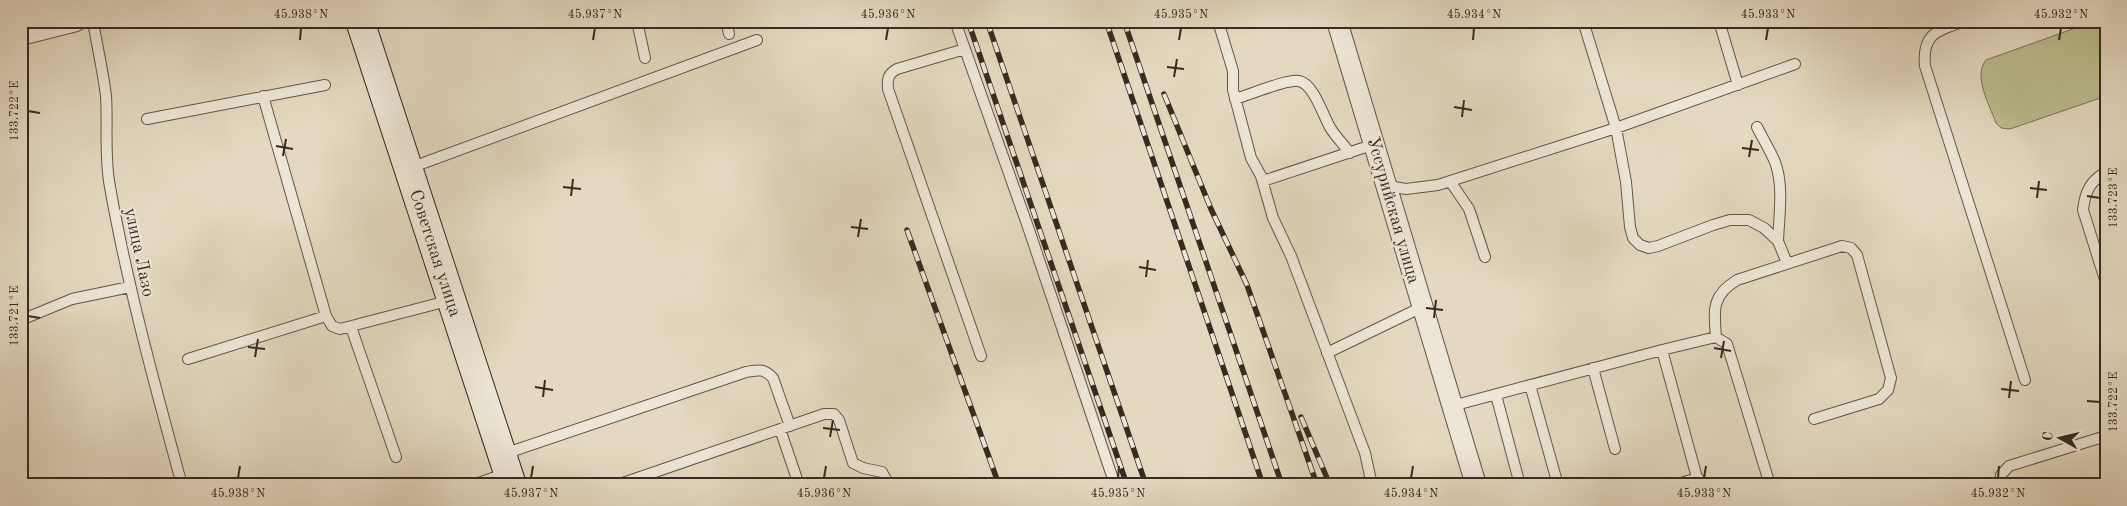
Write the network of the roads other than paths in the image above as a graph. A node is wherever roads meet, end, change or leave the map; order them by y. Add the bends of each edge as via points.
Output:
1 (76, 21) edge
2 (93, 21) edge
3 (360, 21) edge
4 (637, 21) edge
5 (726, 21) edge
6 (955, 21) edge
7 (1218, 21) edge
8 (1338, 21) edge
9 (1583, 21) edge
10 (1718, 21) edge
11 (1965, 21) edge
12 (729, 34) dead end
13 (21, 35) edge
14 (757, 40) dead end
15 (965, 49) junction
16 (645, 58) dead end
17 (1795, 64) dead end
18 (1738, 84) junction
19 (325, 85) dead end
20 (264, 96) junction
21 (1235, 99) junction
22 (148, 119) dead end
23 (1757, 127) dead end
24 (1616, 128) junction
25 (1375, 144) junction
26 (1350, 153) junction
27 (409, 168) junction
28 (2106, 172) edge
29 (1263, 181) junction
30 (1450, 181) junction
31 (1388, 186) junction
32 (1778, 241) junction
33 (1485, 257) dead end
34 (1787, 263) junction
35 (2106, 283) edge
36 (130, 287) junction
37 (452, 300) junction
38 (1422, 307) junction
39 (326, 316) junction
40 (21, 320) edge
41 (351, 327) junction
42 (1716, 337) junction
43 (1662, 350) junction
44 (1327, 353) junction
45 (981, 356) dead end
46 (188, 359) dead end
47 (1593, 368) junction
48 (2025, 380) dead end
49 (1530, 385) junction
50 (1496, 395) junction
51 (1452, 406) junction
52 (1814, 418) dead end
53 (785, 427) junction
54 (2106, 436) edge
55 (1615, 449) dead end
56 (396, 457) dead end
57 (508, 471) edge
58 (1699, 481) edge
59 (1767, 484) edge
60 (182, 485) edge
61 (473, 485) edge
62 (617, 485) edge
63 (799, 485) edge
64 (888, 485) edge
65 (1115, 485) edge
66 (1372, 485) edge
67 (1476, 485) edge
68 (1520, 485) edge
69 (1558, 485) edge
70 (1674, 485) edge
71 (2000, 485) edge

1 - 13 street
2 - 36 lane, улица Лазо via 106,96 107,171
3 - 27 main road, Советская улица
4 - 16 lane
5 - 12 lane
6 - 15 lane
7 - 21 lane via 1233,71
8 - 25 street, Уссурийская улица
9 - 24 lane
10 - 18 lane
11 - 48 lane via 1937,31 1928,40 1924,51 1925,66
14 - 27 lane
15 - 45 lane via 897,70 890,74 888,80 891,98
15 - 65 lane
17 - 18 lane
18 - 24 lane
19 - 20 lane
20 - 22 lane
20 - 39 lane
21 - 26 lane via 1289,81 1300,81 1312,91 1331,129
21 - 29 lane via 1250,158
23 - 32 lane via 1778,173
24 - 30 lane
24 - 32 lane via 1630,227 1633,238 1640,245 1658,246 1713,224 1741,219 1764,228
25 - 26 lane
25 - 31 street, Уссурийская улица
26 - 29 lane
27 - 37 main road, Советская улица
28 - 35 lane via 2090,184 2083,210
29 - 44 lane via 1277,228 1291,256
30 - 31 lane via 1425,188
30 - 33 lane via 1469,209
31 - 38 street, Уссурийская улица
32 - 34 lane
34 - 42 lane via 1737,280 1724,288 1714,311
34 - 52 lane via 1842,246 1851,248 1856,255 1891,378 1888,390 1879,399
36 - 40 lane via 72,299
36 - 60 lane, улица Лазо
37 - 41 lane
37 - 57 main road, Советская улица
38 - 44 lane
38 - 51 street, Уссурийская улица
39 - 41 lane via 332,326 340,329
39 - 46 lane
41 - 56 lane
42 - 43 lane
42 - 59 lane via 1727,344 1732,355
43 - 47 lane
43 - 58 lane
44 - 66 lane via 1365,454
47 - 49 lane
47 - 55 lane
49 - 50 lane
49 - 69 lane
50 - 51 lane
50 - 68 lane
51 - 67 street, Уссурийская улица
53 - 57 lane via 773,378 761,370 746,372
53 - 62 lane
53 - 63 lane
53 - 64 lane via 824,414 834,414 853,463 882,472
54 - 71 lane via 2009,466 2001,475
57 - 61 lane
58 - 70 lane

